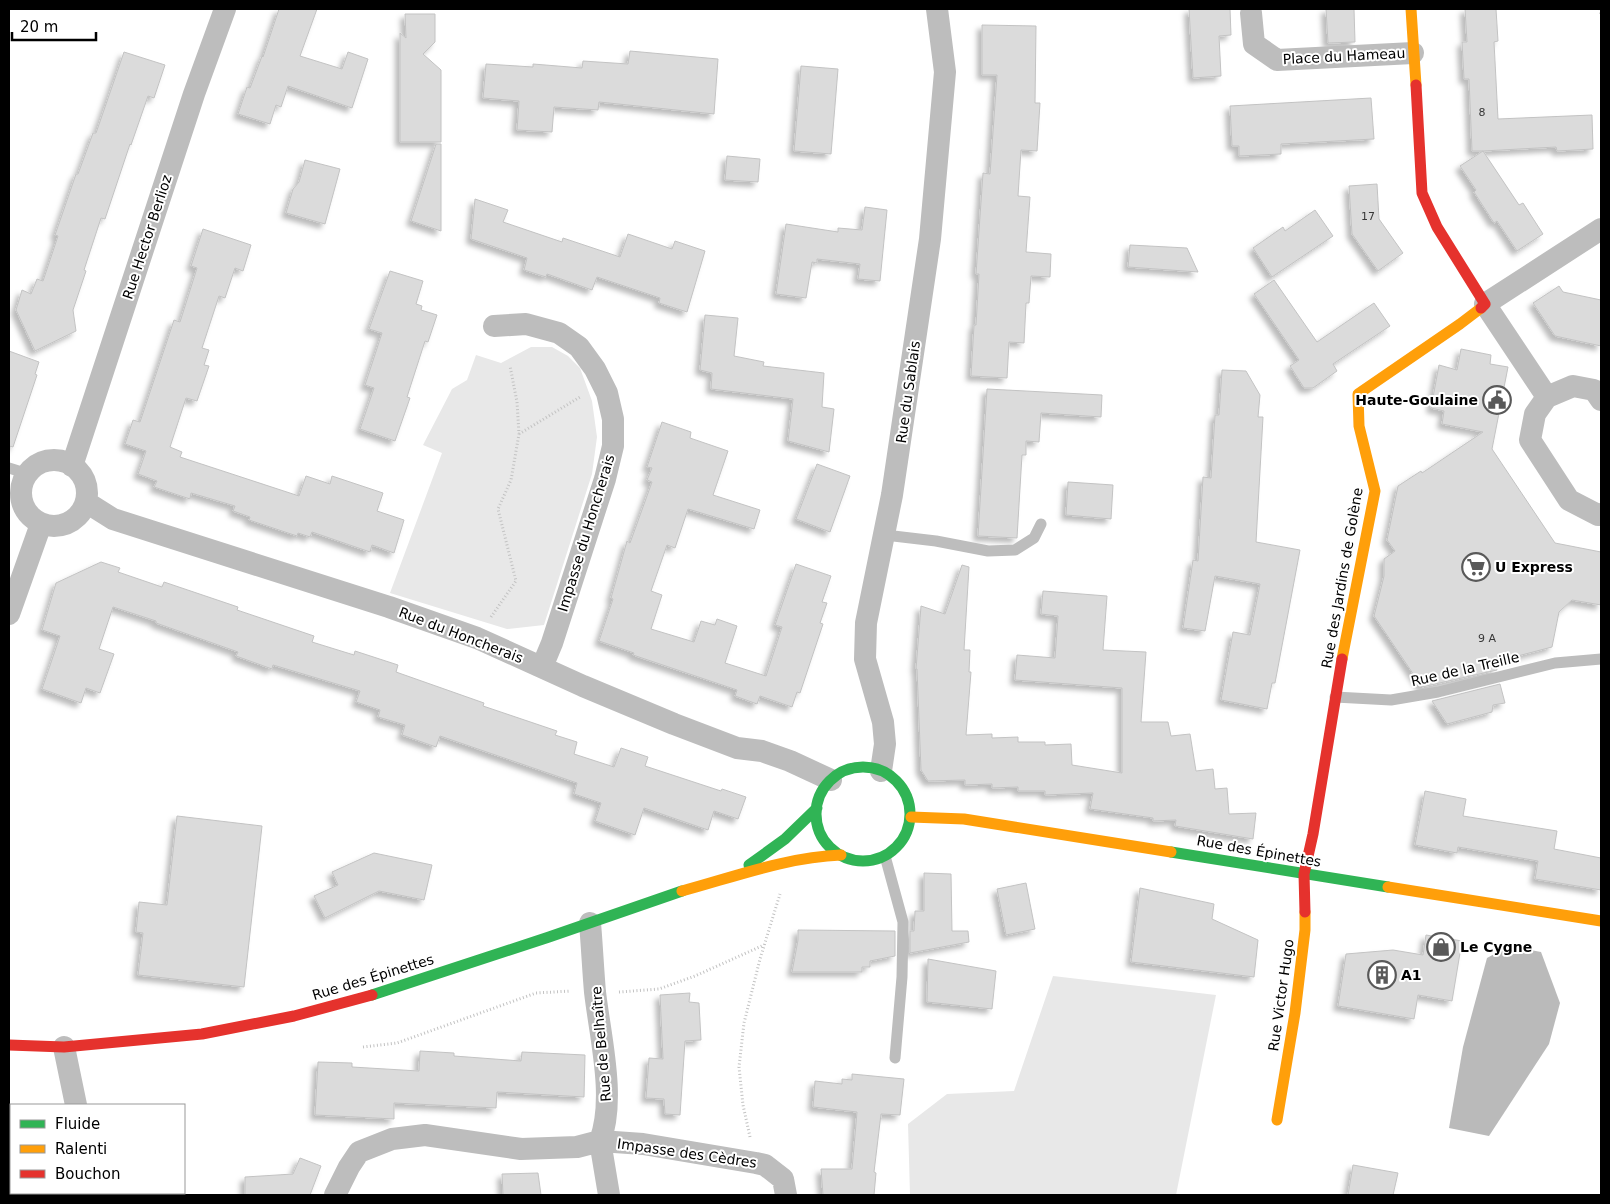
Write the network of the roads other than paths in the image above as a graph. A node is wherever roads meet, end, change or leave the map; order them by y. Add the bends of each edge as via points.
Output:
1 (225, 9) edge
2 (937, 9) edge
3 (1411, 9) edge
4 (1251, 11) edge
5 (1414, 53) junction
6 (1601, 229) edge
7 (1485, 304) junction
8 (494, 326) dead end
9 (1547, 397) junction
10 (1601, 400) edge
11 (72, 466) junction
12 (18, 471) edge
13 (86, 502) junction
14 (1601, 514) edge
15 (41, 524) junction
16 (1041, 524) dead end
17 (885, 535) junction
18 (9, 614) edge
19 (1601, 659) edge
20 (542, 667) junction
21 (1335, 698) junction
22 (880, 771) junction
23 (831, 780) junction
24 (817, 808) junction
25 (910, 817) junction
26 (841, 855) junction
27 (885, 856) junction
28 (1304, 874) junction
29 (734, 876) junction
30 (1601, 921) edge
31 (590, 923) junction
32 (9, 1045) edge
33 (64, 1047) junction
34 (895, 1058) dead end
35 (76, 1104) edge
36 (1277, 1120) dead end
37 (600, 1141) junction
38 (335, 1195) edge
39 (609, 1195) edge
40 (786, 1195) edge

1 - 11 street, Rue Hector Berlioz
2 - 17 street, Rue du Sablais via 945,72 930,239
3 - 5 street
4 - 5 street, Place du Hameau via 1254,44 1277,60
5 - 7 street via 1422,193 1437,227
6 - 7 street
7 - 9 street
7 - 21 street, Rue des Jardins de Golène via 1358,394 1359,426 1375,491
8 - 20 street, Impasse du Honcherais via 526,324 559,333 579,347 602,383 613,419 613,446 605,479
9 - 10 street via 1572,386 1594,390
9 - 14 street via 1535,414 1530,440 1569,500
11 - 12 street via 53,460
11 - 13 street via 85,482
12 - 15 street via 22,502 32,518
13 - 15 street via 73,520 63,525
13 - 20 street, Rue du Honcherais via 112,518 389,607 477,638
15 - 18 street
16 - 17 lane via 1034,538 1015,550 988,551
17 - 22 street, Rue du Sablais via 866,622 865,659 883,722 885,744
19 - 21 lane, Rue de la Treille via 1555,663 1438,692 1390,700
20 - 23 street, Rue du Honcherais via 674,724 738,748 762,751
21 - 28 street, Rue des Jardins de Golène
22 - 23 street via 860,767
22 - 25 street via 903,789 909,802
23 - 24 street
24 - 26 street via 819,830 831,849
24 - 29 street, Rue des Épinettes via 780,845
25 - 27 street via 907,832 898,846
25 - 28 street, Rue des Épinettes via 964,819
26 - 27 street via 863,861
26 - 29 street, Rue des Épinettes via 819,856
27 - 34 lane via 903,922
28 - 30 street, Rue des Épinettes
28 - 36 street, Rue Victor Hugo via 1305,930
29 - 31 street, Rue des Épinettes
31 - 33 street, Rue des Épinettes via 363,998 294,1016 202,1034
31 - 37 street, Rue de Belhaître via 607,1105
32 - 33 street, Rue des Épinettes
33 - 35 street
37 - 38 street via 578,1147 521,1149 425,1135 392,1139 359,1152
37 - 39 street
37 - 40 street, Impasse des Cèdres via 643,1144 765,1165 784,1179

